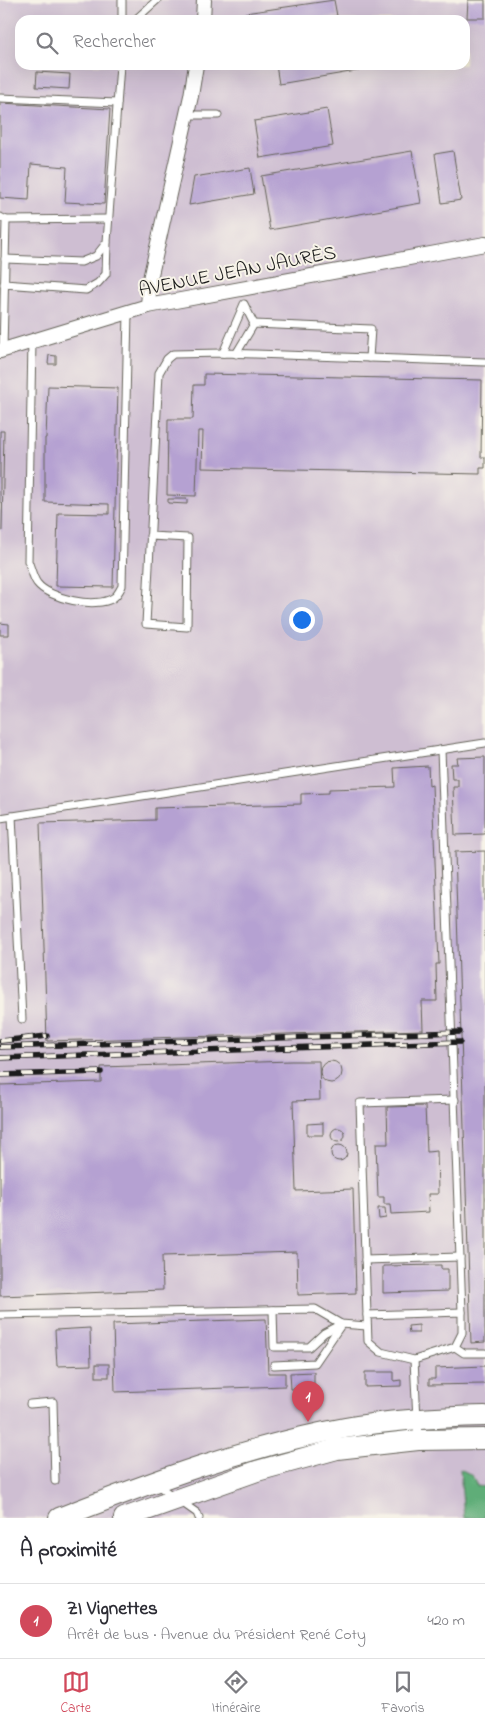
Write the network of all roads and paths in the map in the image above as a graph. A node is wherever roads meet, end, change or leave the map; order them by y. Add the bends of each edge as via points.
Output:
1 (122, 0) edge
2 (157, 0) edge
3 (204, 0) edge
4 (122, 15) edge
5 (140, 15) edge
6 (202, 15) edge
7 (120, 70) edge
8 (195, 70) edge
9 (0, 98) edge
10 (117, 102) junction
11 (187, 115) junction
12 (218, 115) dead end
13 (3, 218) edge
14 (108, 219) junction
15 (107, 242) junction
16 (485, 244) edge
17 (5, 259) junction
18 (4, 284) junction
19 (240, 288) junction
20 (244, 304) junction
21 (148, 306) junction
22 (128, 312) junction
23 (254, 324) junction
24 (32, 341) junction
25 (2, 351) edge
26 (223, 353) junction
27 (236, 354) junction
28 (369, 358) junction
29 (485, 362) edge
30 (150, 536) junction
31 (485, 743) edge
32 (442, 750) junction
33 (12, 816) junction
34 (0, 818) edge
35 (22, 1019) dead end
36 (455, 1100) junction
37 (460, 1257) junction
38 (365, 1260) junction
39 (273, 1310) junction
40 (462, 1312) junction
41 (0, 1315) edge
42 (367, 1315) junction
43 (341, 1324) junction
44 (367, 1326) junction
45 (455, 1347) junction
46 (485, 1353) edge
47 (414, 1360) junction
48 (274, 1365) dead end
49 (30, 1404) dead end
50 (485, 1416) edge
51 (417, 1420) junction
52 (485, 1439) edge
53 (418, 1440) junction
54 (56, 1481) dead end
55 (155, 1483) junction
56 (178, 1499) junction
57 (127, 1517) edge
58 (59, 1518) edge
59 (199, 1518) edge

1 - 4 lane
2 - 5 lane
3 - 6 street
7 - 10 lane
8 - 11 street
9 - 10 lane
10 - 14 lane
11 - 12 lane
11 - 21 street via 150,279
13 - 14 lane
13 - 17 lane
14 - 15 lane
15 - 17 lane via 96,256 81,262
15 - 18 lane via 106,274 86,290
16 - 19 street, AVENUE JEAN JAURÈS
17 - 18 lane
18 - 25 lane
19 - 20 lane
19 - 21 street, AVENUE JEAN JAURÈS
20 - 23 lane
20 - 26 lane
21 - 22 street, AVENUE JEAN JAURÈS
22 - 24 street, AVENUE JEAN JAURÈS
22 - 24 lane via 122,586 115,598 107,601 67,601 47,593 36,583 28,561
23 - 27 lane
23 - 28 lane via 371,329
24 - 25 street, AVENUE JEAN JAURÈS
26 - 27 lane
26 - 30 lane via 173,354 159,373
27 - 28 lane
28 - 29 lane
30 - 30 lane via 188,538 186,627 146,624
31 - 32 lane
32 - 33 lane
32 - 36 lane
33 - 34 lane
33 - 35 lane
36 - 37 lane
36 - 38 lane via 360,1103
37 - 38 lane
37 - 40 lane
38 - 42 lane
39 - 41 lane
39 - 43 lane via 315,1309
39 - 43 lane via 274,1347 309,1347 324,1333
40 - 42 lane
40 - 45 lane via 462,1333
42 - 44 lane
43 - 44 lane
43 - 48 lane via 315,1363
44 - 47 lane via 368,1341 381,1352
45 - 46 lane via 464,1353
45 - 47 lane
47 - 51 lane
49 - 54 lane via 53,1402
50 - 51 main road
51 - 53 lane
51 - 55 main road via 302,1437
52 - 53 main road
53 - 56 main road via 337,1449 257,1471
55 - 56 lane
55 - 58 main road
56 - 57 main road
56 - 59 lane

